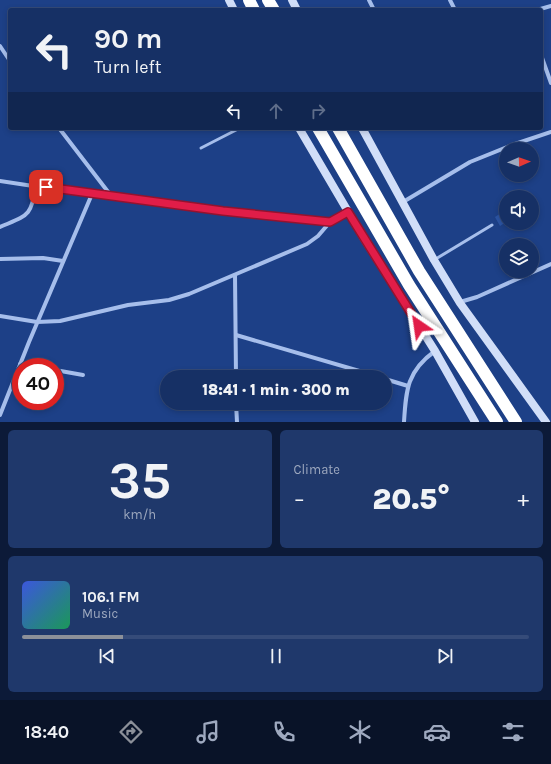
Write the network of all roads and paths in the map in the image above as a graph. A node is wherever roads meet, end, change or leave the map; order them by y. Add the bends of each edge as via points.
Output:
1 (0, 46) edge
2 (8, 58) edge
3 (543, 61) edge
4 (551, 83) edge
5 (61, 130) edge
6 (236, 130) edge
7 (300, 130) edge
8 (319, 130) edge
9 (339, 130) edge
10 (363, 130) edge
11 (551, 132) edge
12 (201, 148) dead end
13 (0, 181) edge
14 (36, 186) junction
15 (92, 194) junction
16 (112, 198) junction
17 (404, 202) junction
18 (348, 212) junction
19 (330, 222) junction
20 (492, 225) dead end
21 (0, 227) edge
22 (0, 259) edge
23 (434, 260) junction
24 (63, 261) junction
25 (551, 264) edge
26 (235, 275) junction
27 (460, 302) junction
28 (0, 316) edge
29 (37, 322) junction
30 (236, 335) junction
31 (435, 351) junction
32 (22, 358) edge
33 (236, 370) edge
34 (356, 370) edge
35 (64, 372) edge
36 (83, 375) dead end
37 (392, 381) edge
38 (12, 384) edge
39 (408, 386) junction
40 (236, 410) edge
41 (0, 414) edge
42 (237, 422) edge
43 (404, 422) edge
44 (475, 422) edge
45 (497, 422) edge
46 (516, 422) edge
47 (546, 422) edge

1 - 2 street
3 - 4 street
5 - 16 street
6 - 12 lane
7 - 18 street
8 - 45 highway via 409,285
9 - 46 highway via 419,271
10 - 17 street
11 - 17 street via 512,144 470,162
13 - 14 street
14 - 15 street
14 - 21 street via 30,212
15 - 16 street
15 - 24 street
16 - 19 street
17 - 23 street
18 - 19 street
18 - 31 street
19 - 26 street via 307,244
20 - 23 lane
22 - 24 street via 43,258
23 - 27 street
24 - 29 street
25 - 27 street
26 - 29 street via 169,300 128,305 60,321
26 - 30 street
27 - 47 street
28 - 29 street
29 - 32 street
30 - 33 street
30 - 34 street
31 - 39 street via 425,358 413,373
31 - 44 street
35 - 36 street
37 - 39 street
38 - 41 street
39 - 43 street
40 - 42 street

